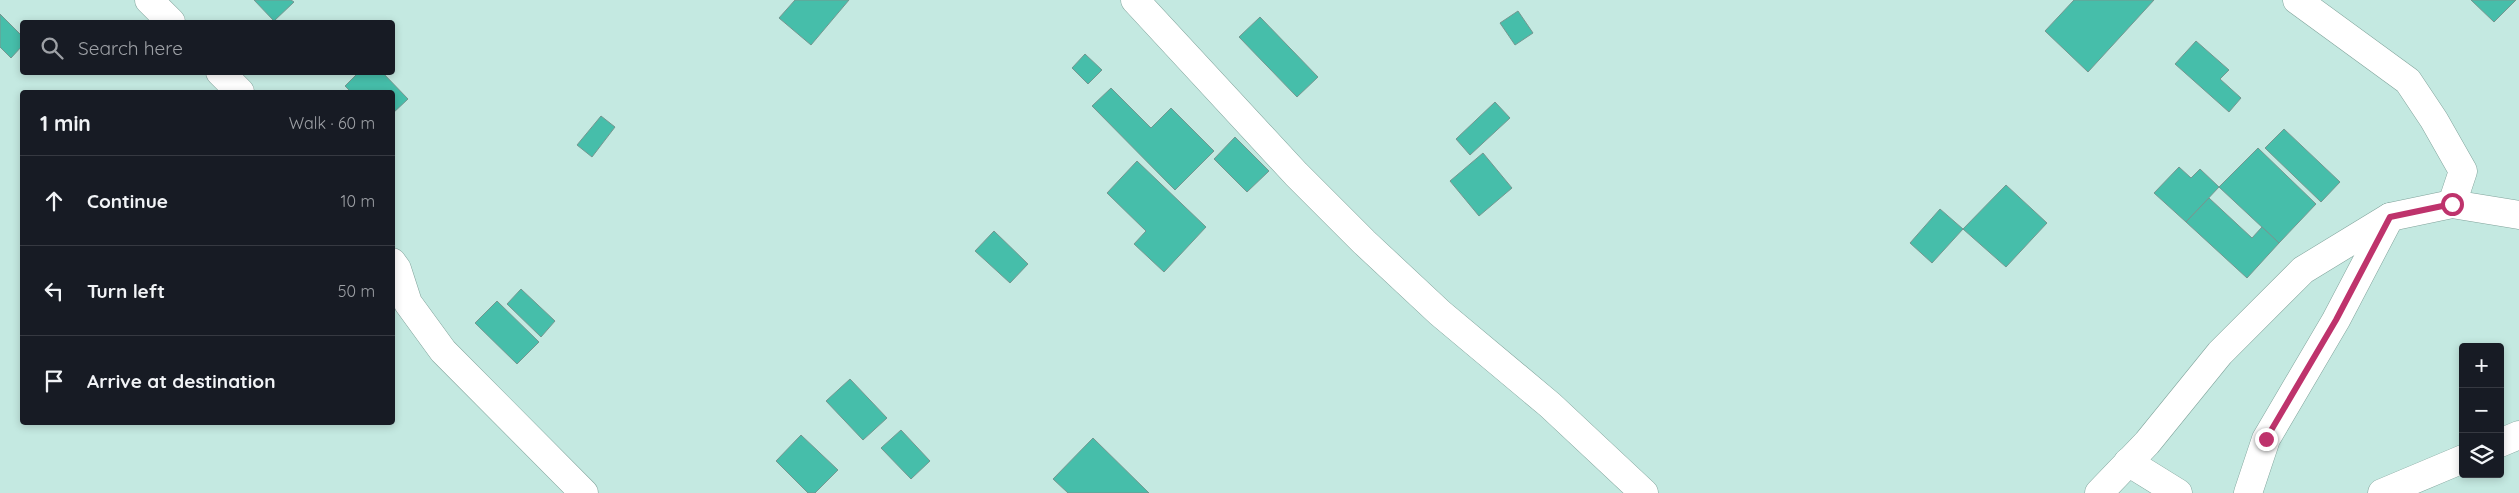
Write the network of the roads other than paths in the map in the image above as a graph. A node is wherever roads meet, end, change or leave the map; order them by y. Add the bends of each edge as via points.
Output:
1 (149, 0) edge
2 (1135, 0) edge
3 (2297, 0) edge
4 (169, 20) edge
5 (223, 75) edge
6 (238, 90) edge
7 (2452, 204) junction
8 (2519, 215) edge
9 (2390, 217) junction
10 (395, 266) edge
11 (2519, 435) edge
12 (2504, 441) edge
13 (2459, 460) edge
14 (2128, 462) junction
15 (584, 493) edge
16 (1644, 493) edge
17 (2099, 493) edge
18 (2178, 493) edge
19 (2248, 493) edge
20 (2382, 493) edge

1 - 4 street
2 - 16 street via 1296,174 1364,242
3 - 7 street via 2408,81 2463,171
5 - 6 street
7 - 8 street
7 - 9 street
9 - 14 street via 2303,270 2220,353
9 - 19 street via 2336,320 2266,439
10 - 15 street via 408,303 444,351
11 - 12 street
13 - 20 street
14 - 17 street
14 - 18 street

